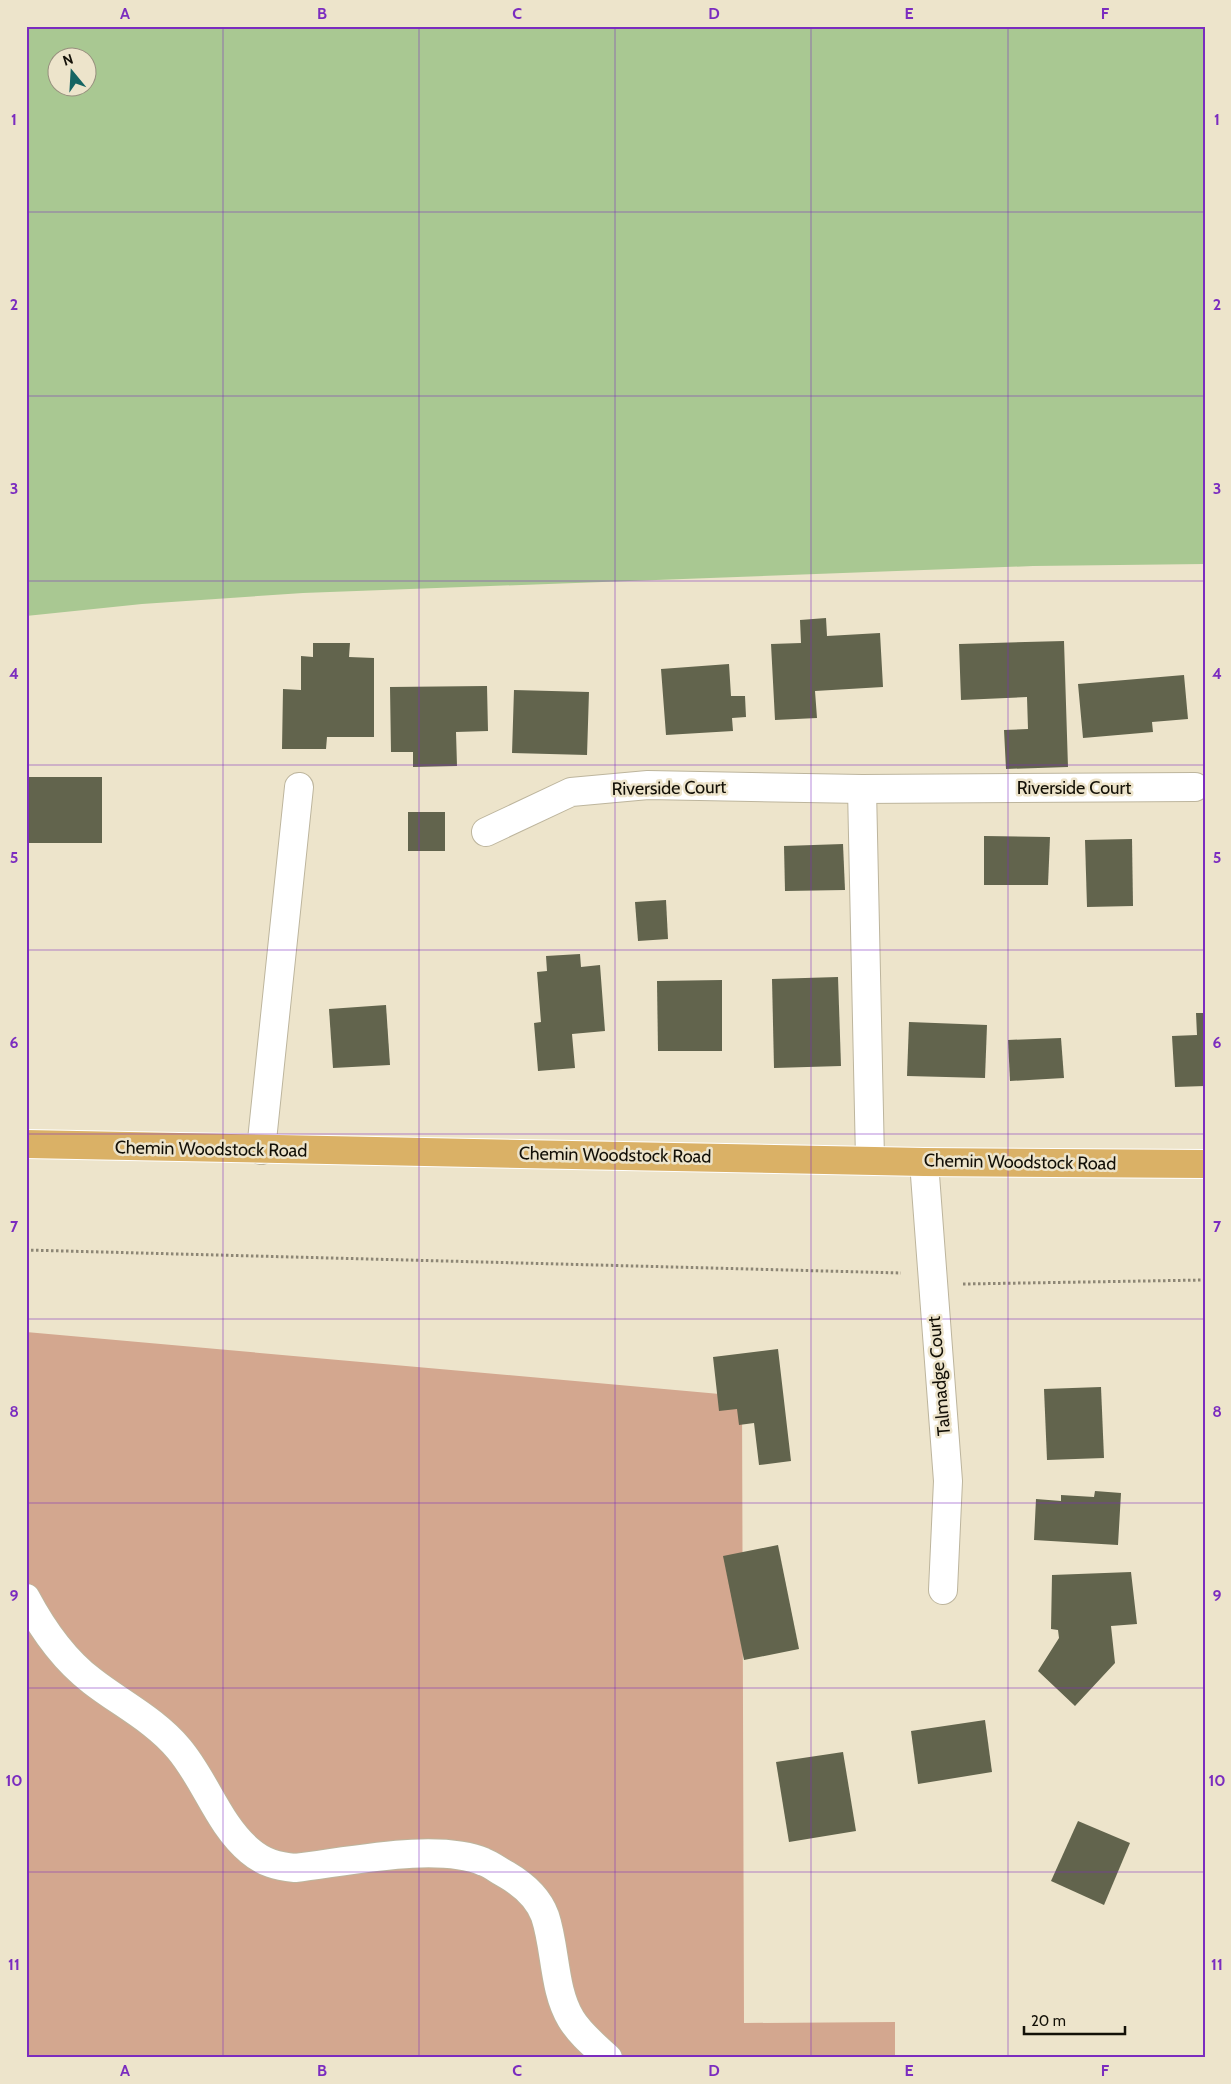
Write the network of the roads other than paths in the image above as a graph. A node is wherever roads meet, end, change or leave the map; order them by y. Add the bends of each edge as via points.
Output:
1 (299, 787) dead end
2 (1195, 787) dead end
3 (862, 789) junction
4 (486, 832) dead end
5 (26, 1144) edge
6 (261, 1150) junction
7 (870, 1159) junction
8 (924, 1162) junction
9 (1205, 1164) edge
10 (943, 1590) dead end
11 (26, 1598) edge
12 (608, 2058) edge

1 - 6 street
2 - 3 street, Riverside Court
3 - 4 street, Riverside Court via 648,785 571,792
3 - 7 street
5 - 6 main road, Chemin Woodstock Road
6 - 7 main road, Chemin Woodstock Road
7 - 8 main road, Chemin Woodstock Road
8 - 9 main road, Chemin Woodstock Road
8 - 10 street, Talmadge Court via 948,1481
11 - 12 street via 55,1646 71,1663 91,1681 153,1724 178,1748 194,1768 225,1823 262,1861 295,1868 430,1852 483,1862 521,1883 536,1899 544,1916 563,2000 571,2019

